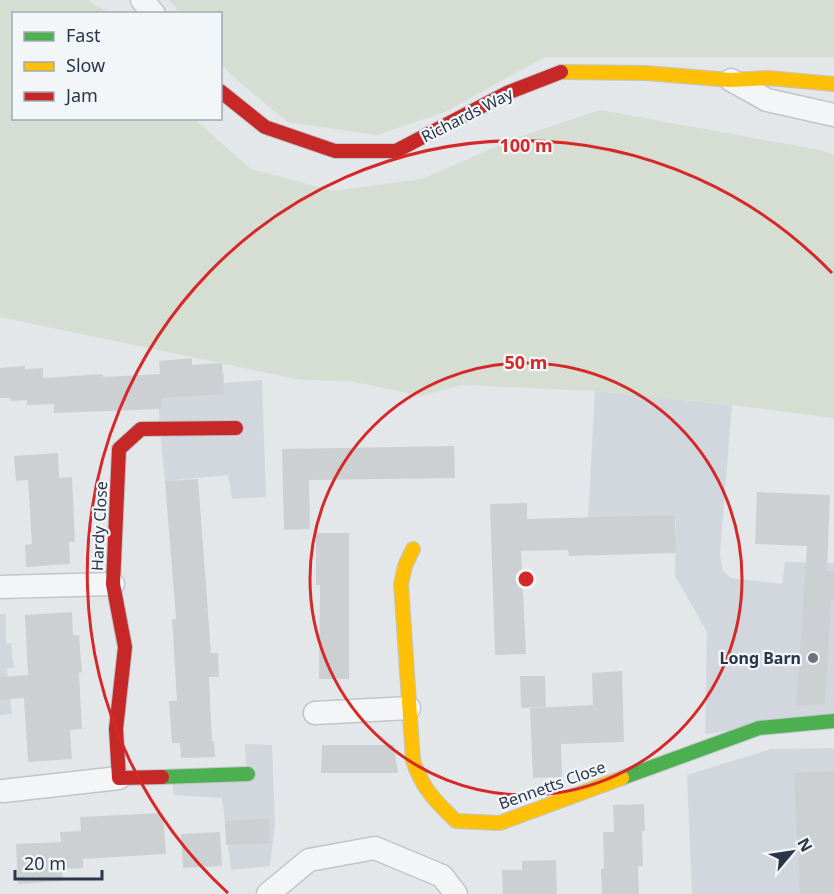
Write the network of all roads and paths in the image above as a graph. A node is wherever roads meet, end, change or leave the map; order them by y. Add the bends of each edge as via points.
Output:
1 (142, 0) edge
2 (152, 12) edge
3 (730, 80) junction
4 (834, 84) edge
5 (222, 93) edge
6 (834, 115) edge
7 (236, 428) dead end
8 (413, 549) dead end
9 (113, 584) junction
10 (0, 586) edge
11 (410, 708) junction
12 (315, 713) dead end
13 (834, 721) edge
14 (248, 774) dead end
15 (118, 778) junction
16 (3, 791) dead end
17 (268, 894) edge
18 (456, 894) edge

1 - 2 street
3 - 4 street, Richards Way via 768,78
3 - 5 street, Richards Way via 565,71 507,93 396,150 335,151 265,127
3 - 6 street, Richards Way via 767,100
7 - 9 street, Hardy Close via 141,429 119,449
8 - 11 street, Bennetts Close via 401,584
9 - 10 street
9 - 15 street, Hardy Close via 124,647 117,729
11 - 12 street
11 - 13 street, Bennetts Close via 413,759 427,795 456,821 500,823 759,728
14 - 15 street
15 - 16 street
17 - 18 street via 309,860 375,848 442,876

